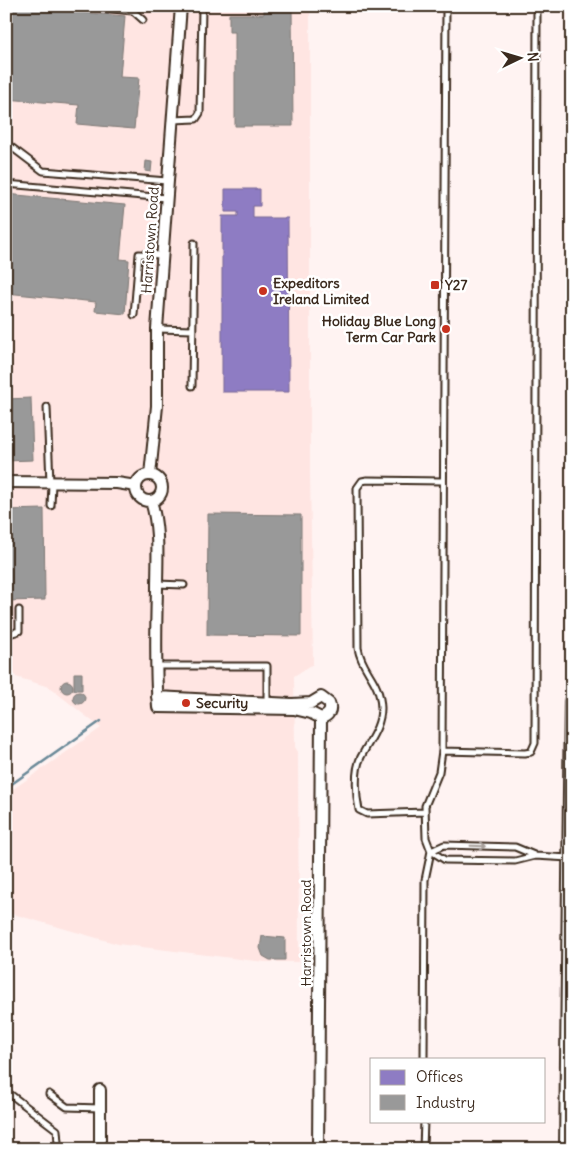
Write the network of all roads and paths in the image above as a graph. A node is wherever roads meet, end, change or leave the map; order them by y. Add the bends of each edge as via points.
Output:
1 (81, 6) edge
2 (181, 6) edge
3 (446, 6) edge
4 (537, 6) edge
5 (202, 8) dead end
6 (143, 20) dead end
7 (172, 120) junction
8 (6, 143) edge
9 (167, 182) junction
10 (6, 184) edge
11 (166, 198) junction
12 (194, 242) dead end
13 (162, 255) junction
14 (134, 315) dead end
15 (157, 329) junction
16 (193, 330) junction
17 (192, 386) dead end
18 (47, 406) dead end
19 (150, 475) junction
20 (6, 482) edge
21 (443, 482) junction
22 (51, 483) junction
23 (136, 486) junction
24 (151, 501) junction
25 (52, 506) dead end
26 (157, 584) junction
27 (184, 585) dead end
28 (19, 610) dead end
29 (6, 635) edge
30 (157, 666) junction
31 (572, 700) edge
32 (157, 702) junction
33 (267, 703) junction
34 (315, 711) junction
35 (442, 751) junction
36 (425, 812) junction
37 (430, 851) junction
38 (535, 856) junction
39 (571, 858) edge
40 (424, 1058) edge
41 (100, 1090) dead end
42 (6, 1091) edge
43 (48, 1094) dead end
44 (100, 1108) junction
45 (424, 1122) edge
46 (54, 1149) edge
47 (100, 1149) edge
48 (318, 1149) edge
49 (423, 1149) edge
50 (566, 1149) edge

1 - 6 lane via 133,11
2 - 7 street, Harristown Road
3 - 21 lane
4 - 35 lane via 535,743 531,752 525,753
5 - 7 lane via 200,113 196,119
7 - 9 street, Harristown Road
8 - 9 lane via 43,171
9 - 11 street, Harristown Road
10 - 11 lane
11 - 13 street, Harristown Road
12 - 16 lane
13 - 14 lane via 139,254
13 - 15 street, Harristown Road
15 - 16 lane
15 - 19 street, Harristown Road via 157,406
16 - 17 lane
18 - 22 lane
19 - 23 street via 140,479
19 - 24 street via 158,478 162,486 160,496
20 - 22 street
21 - 35 lane
21 - 36 lane via 367,480 357,488 358,648 360,660 378,689 381,710 376,730 358,763 359,810 367,814
22 - 23 street
22 - 25 lane
23 - 24 street via 140,498
24 - 26 street via 157,523
26 - 27 lane
26 - 30 street
28 - 29 lane via 19,631
30 - 32 street
30 - 33 lane via 267,666
31 - 39 main road
32 - 33 street
32 - 34 street
33 - 34 street
34 - 48 street, Harristown Road
35 - 36 lane via 439,772
36 - 37 lane
37 - 38 lane via 445,860 515,861
37 -> 38 lane via 444,845 515,847
37 - 40 lane via 425,880
38 - 39 lane
39 - 50 main road
41 - 44 street
42 - 46 lane via 57,1130 58,1142
43 - 44 lane via 67,1106
44 - 47 street
45 - 49 lane

